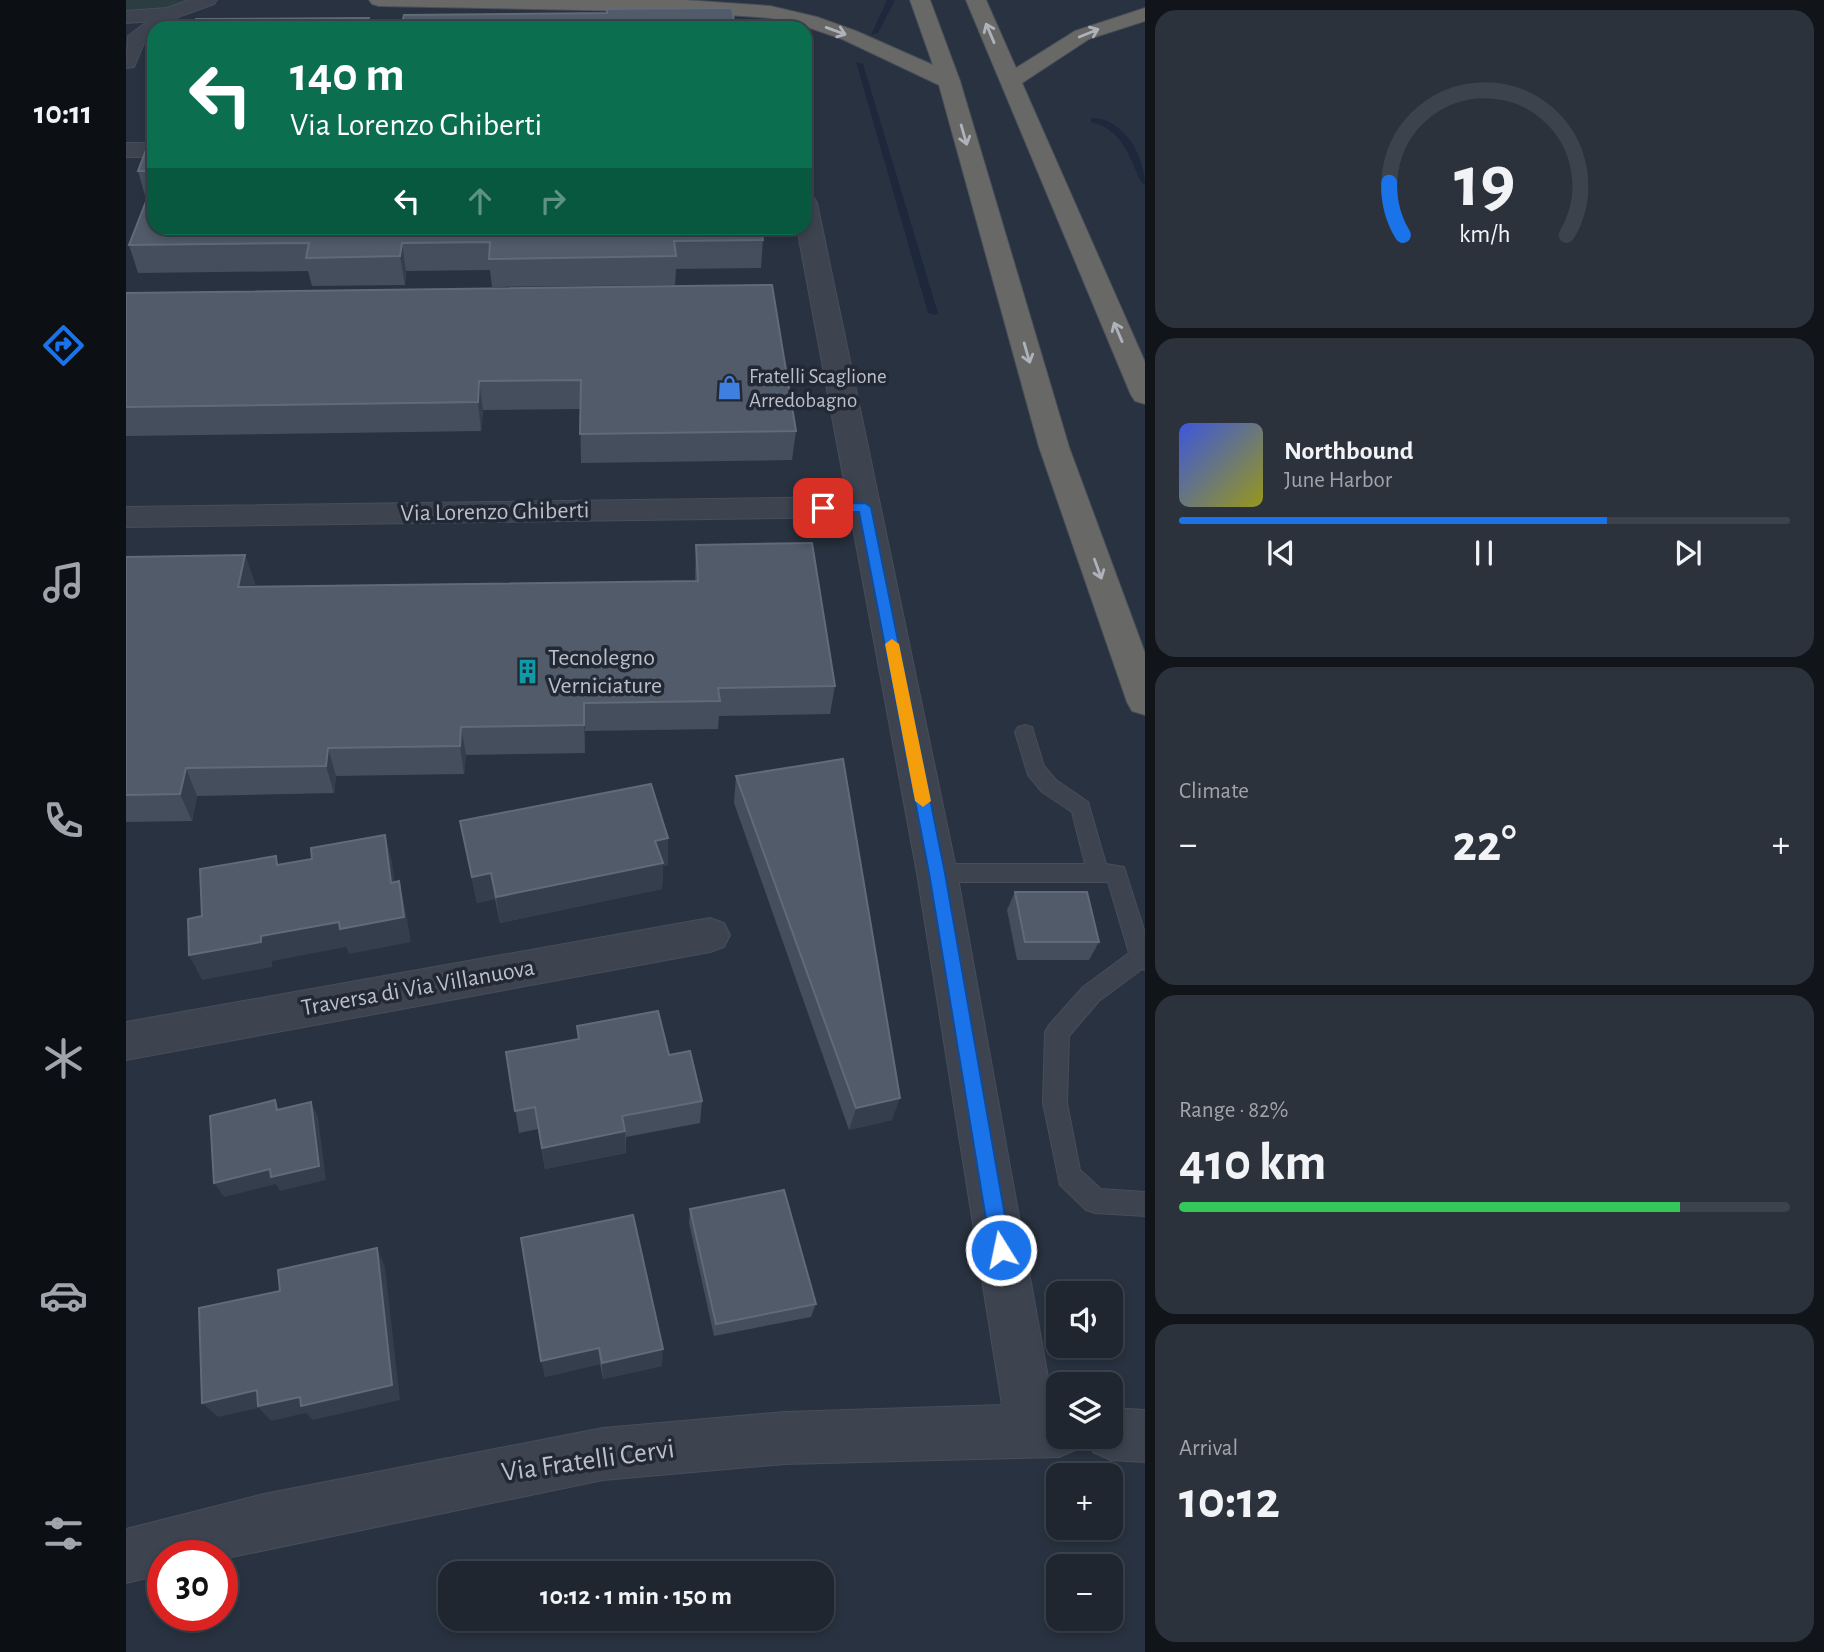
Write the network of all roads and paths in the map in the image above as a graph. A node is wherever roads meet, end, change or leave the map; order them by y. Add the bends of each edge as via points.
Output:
1 (207, 0) edge
2 (379, 0) edge
3 (920, 0) edge
4 (976, 0) edge
5 (170, 14) junction
6 (1145, 14) edge
7 (126, 17) edge
8 (155, 21) edge
9 (810, 21) edge
10 (812, 22) edge
11 (147, 25) edge
12 (131, 32) edge
13 (126, 62) edge
14 (949, 81) junction
15 (1010, 81) junction
16 (126, 150) edge
17 (147, 150) edge
18 (811, 235) edge
19 (1145, 395) edge
20 (865, 507) junction
21 (126, 517) edge
22 (1145, 702) edge
23 (1025, 732) dead end
24 (937, 873) junction
25 (1098, 873) junction
26 (710, 935) dead end
27 (1143, 958) edge
28 (126, 1041) edge
29 (1145, 1204) edge
30 (1045, 1430) edge
31 (1123, 1435) edge
32 (1145, 1436) edge
33 (126, 1556) edge

1 - 5 street
2 -> 9 highway via 684,6 770,12
3 - 14 highway
15 -> 4 highway
5 - 7 street
5 - 8 street
15 -> 6 highway via 1082,35
10 -> 14 highway
11 - 12 street
12 - 13 street
14 -> 22 highway via 1055,447
19 -> 15 highway
16 - 17 street
18 - 20 street
20 - 21 street, Via Lorenzo Ghiberti
20 - 24 street
23 - 25 lane via 1035,769 1049,786 1081,808
24 - 25 lane
24 - 30 street
25 - 27 lane via 1116,873
26 - 28 street, Traversa di Via Villanuova
27 - 29 lane via 1091,994 1057,1032 1055,1103 1069,1175 1095,1202
30 - 33 street, Via Fratelli Cervi via 785,1438 603,1454 264,1521
31 - 32 street

